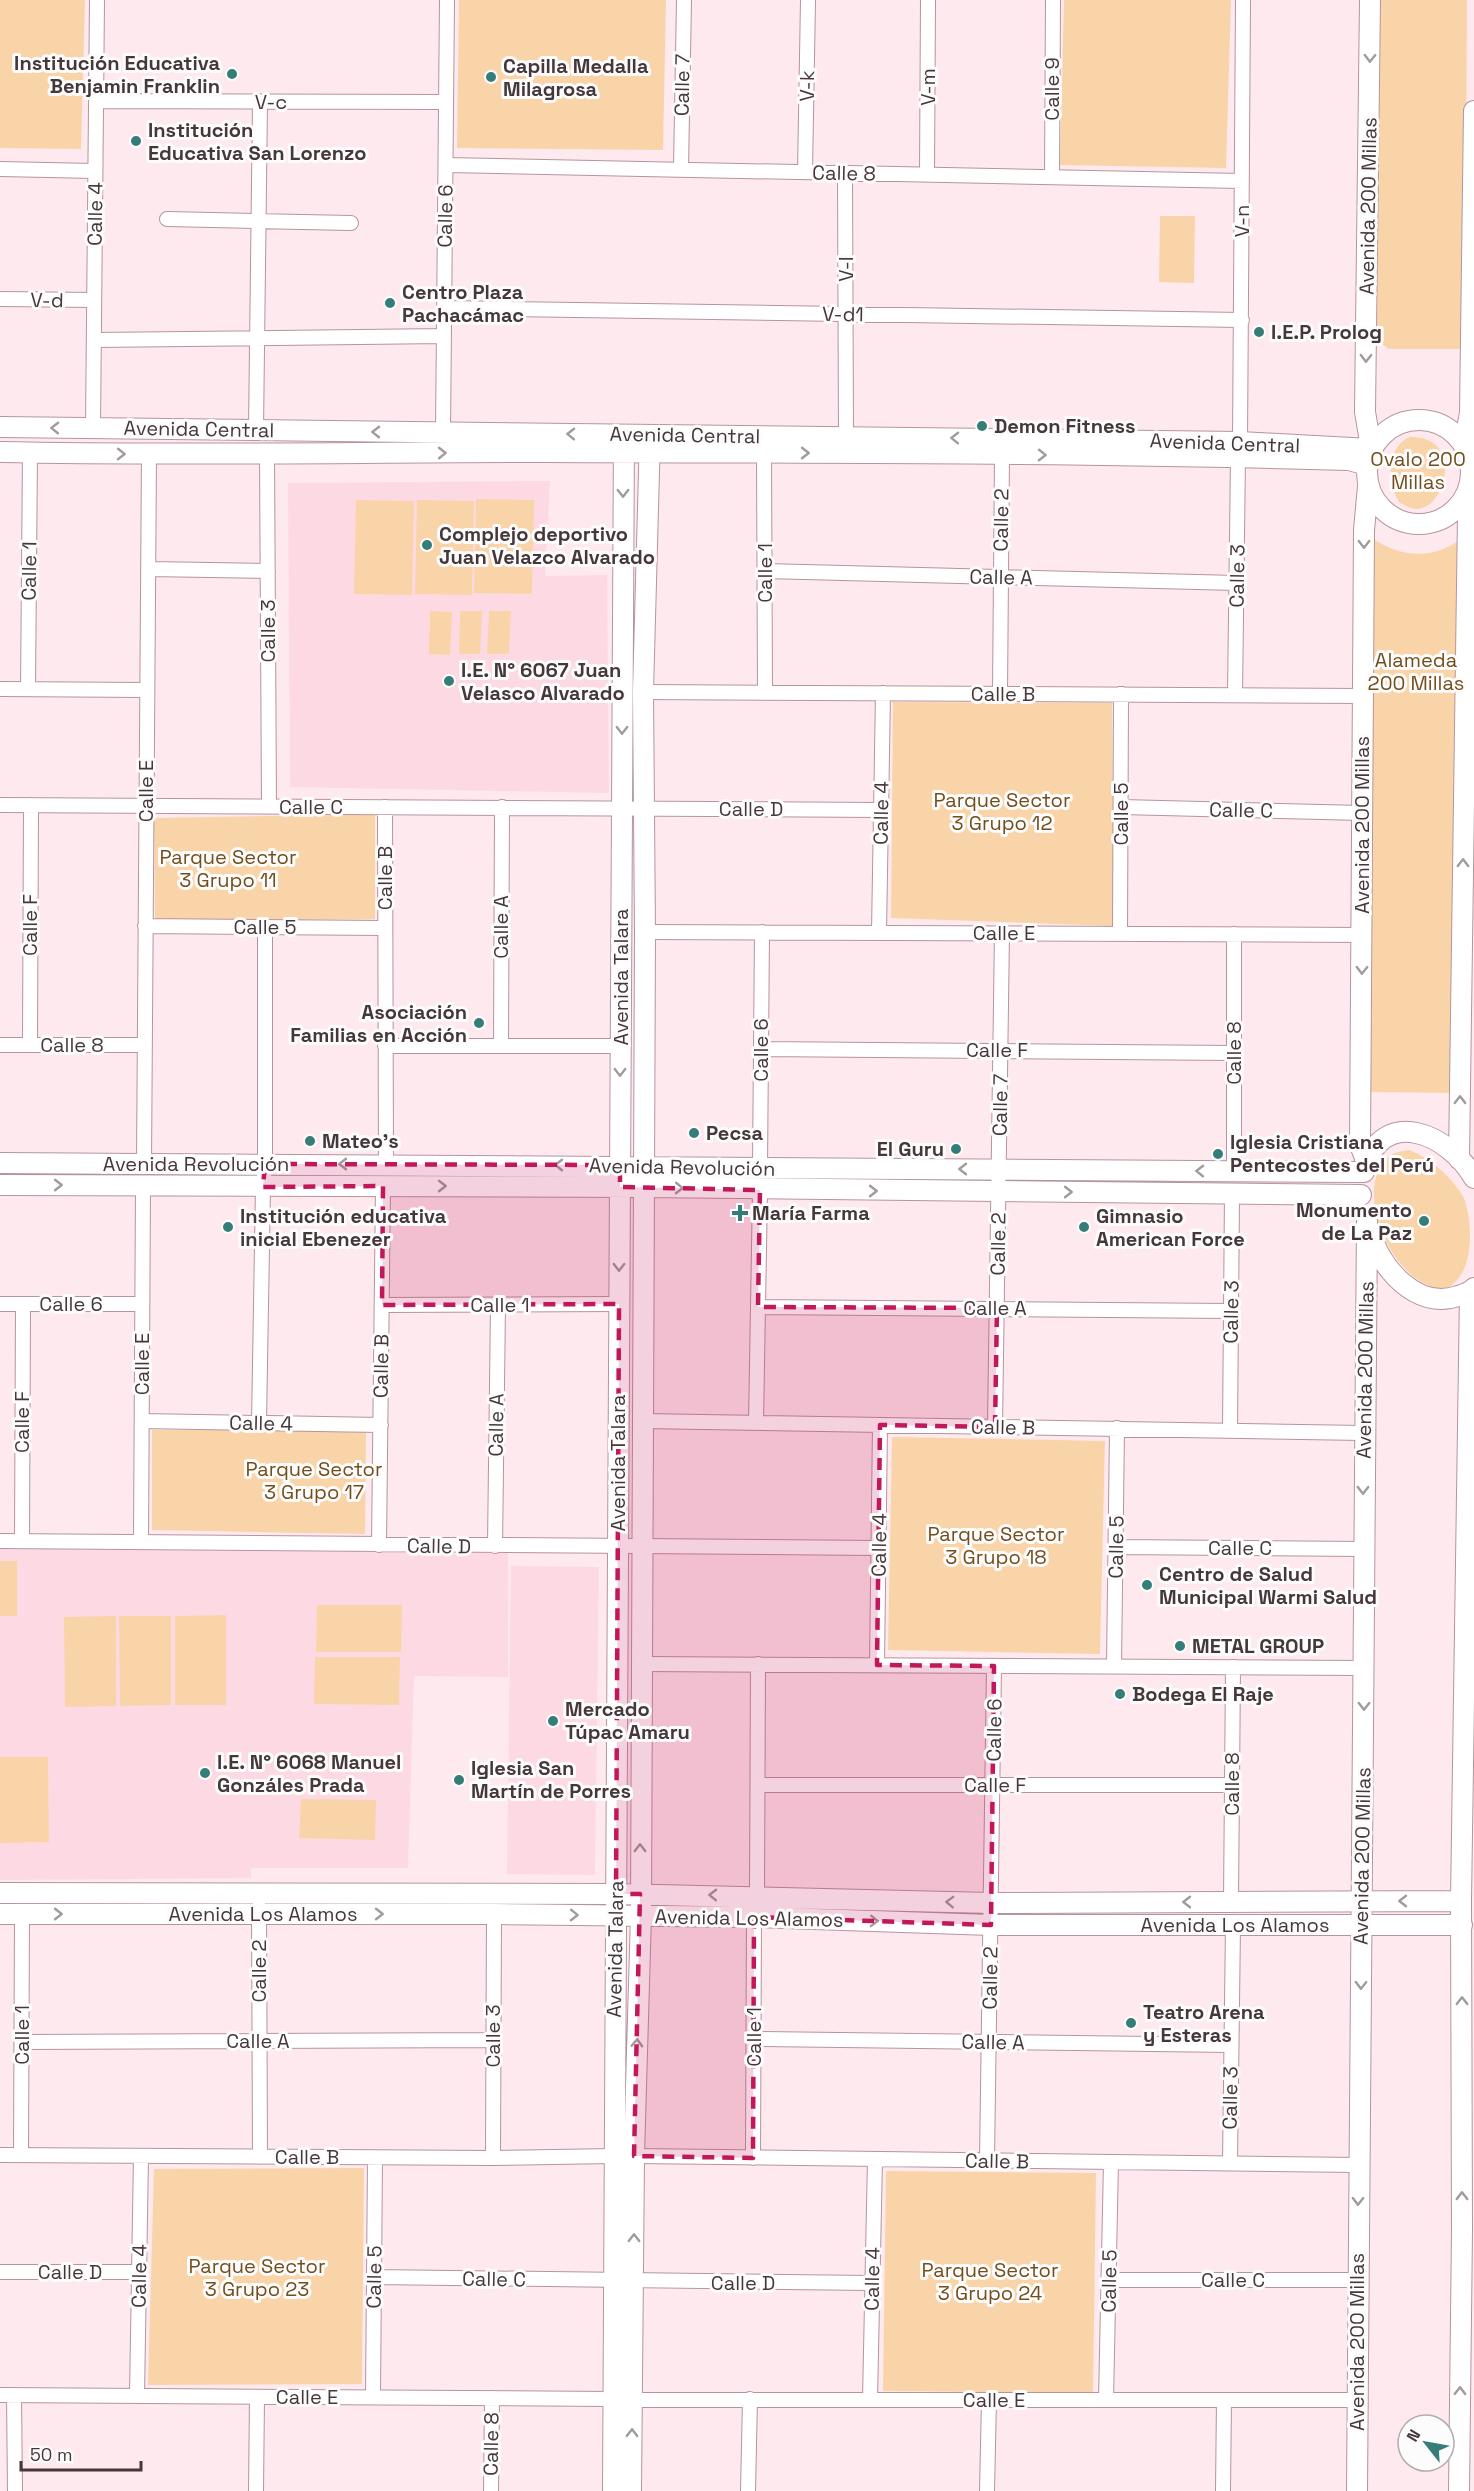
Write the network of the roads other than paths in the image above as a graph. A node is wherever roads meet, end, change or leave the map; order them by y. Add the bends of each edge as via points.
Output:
1 (97, 0) edge
2 (447, 0) edge
3 (684, 0) edge
4 (808, 0) edge
5 (928, 0) edge
6 (1053, 0) edge
7 (1243, 0) edge
8 (1370, 0) edge
9 (96, 101) junction
10 (260, 102) junction
11 (446, 102) junction
12 (1474, 111) edge
13 (446, 165) junction
14 (0, 169) edge
15 (681, 169) junction
16 (95, 171) junction
17 (805, 172) junction
18 (845, 173) junction
19 (927, 175) junction
20 (1052, 177) junction
21 (1242, 181) junction
22 (167, 219) dead end
23 (258, 221) junction
24 (351, 223) dead end
25 (1473, 249) edge
26 (0, 299) edge
27 (94, 300) junction
28 (444, 308) junction
29 (846, 314) junction
30 (1242, 321) junction
31 (444, 336) junction
32 (257, 338) junction
33 (94, 340) junction
34 (0, 427) edge
35 (93, 428) junction
36 (256, 430) junction
37 (443, 432) junction
38 (846, 437) junction
39 (624, 444) junction
40 (649, 444) junction
41 (1468, 447) edge
42 (1239, 449) junction
43 (0, 452) edge
44 (30, 453) junction
45 (764, 453) junction
46 (1369, 453) junction
47 (149, 454) junction
48 (267, 455) junction
49 (1002, 455) junction
50 (1368, 486) junction
51 (1464, 499) junction
52 (148, 569) junction
53 (268, 571) junction
54 (765, 571) junction
55 (1001, 577) junction
56 (1237, 583) junction
57 (1470, 641) edge
58 (0, 689) edge
59 (28, 689) junction
60 (147, 690) junction
61 (643, 692) junction
62 (765, 693) junction
63 (883, 693) junction
64 (1000, 694) junction
65 (1121, 694) junction
66 (1235, 695) junction
67 (1363, 696) junction
68 (0, 805) edge
69 (31, 805) junction
70 (146, 806) junction
71 (269, 806) junction
72 (385, 807) junction
73 (502, 807) junction
74 (1120, 807) junction
75 (622, 808) junction
76 (644, 808) junction
77 (881, 810) junction
78 (1362, 813) junction
79 (1468, 909) edge
80 (146, 926) junction
81 (265, 927) junction
82 (385, 928) junction
83 (645, 932) junction
84 (762, 932) junction
85 (879, 933) junction
86 (1002, 933) junction
87 (1120, 934) junction
88 (1234, 934) junction
89 (1362, 935) junction
90 (0, 1045) edge
91 (30, 1045) junction
92 (144, 1045) junction
93 (386, 1046) junction
94 (501, 1046) junction
95 (621, 1046) junction
96 (761, 1049) junction
97 (1000, 1050) junction
98 (1234, 1053) junction
99 (0, 1163) edge
100 (144, 1164) junction
101 (265, 1164) junction
102 (386, 1164) junction
103 (620, 1165) junction
104 (643, 1165) junction
105 (1365, 1167) junction
106 (760, 1168) junction
107 (999, 1169) junction
108 (1469, 1169) edge
109 (1234, 1171) junction
110 (0, 1185) edge
111 (143, 1186) junction
112 (383, 1186) junction
113 (262, 1187) junction
114 (620, 1187) junction
115 (642, 1187) junction
116 (760, 1190) junction
117 (999, 1192) junction
118 (1232, 1194) junction
119 (1361, 1195) junction
120 (1367, 1221) junction
121 (1472, 1290) edge
122 (0, 1304) edge
123 (23, 1304) junction
124 (142, 1304) junction
125 (619, 1304) junction
126 (382, 1305) junction
127 (498, 1305) junction
128 (758, 1307) junction
129 (997, 1308) junction
130 (1231, 1311) junction
131 (142, 1421) junction
132 (642, 1421) junction
133 (259, 1423) junction
134 (756, 1423) junction
135 (381, 1425) junction
136 (880, 1425) junction
137 (996, 1427) junction
138 (1117, 1428) junction
139 (1230, 1431) junction
140 (1363, 1433) junction
141 (0, 1541) edge
142 (22, 1541) junction
143 (141, 1542) junction
144 (379, 1545) junction
145 (495, 1546) junction
146 (618, 1547) junction
147 (1116, 1547) junction
148 (642, 1548) junction
149 (879, 1548) junction
150 (1364, 1549) junction
151 (641, 1664) junction
152 (758, 1664) junction
153 (877, 1665) junction
154 (994, 1666) junction
155 (1114, 1666) junction
156 (1233, 1667) junction
157 (1365, 1668) junction
158 (758, 1785) junction
159 (993, 1785) junction
160 (1231, 1785) junction
161 (0, 1893) edge
162 (616, 1893) junction
163 (259, 1894) junction
164 (640, 1894) junction
165 (757, 1896) junction
166 (1360, 1901) junction
167 (1461, 1901) junction
168 (1231, 1902) junction
169 (991, 1903) junction
170 (0, 1914) edge
171 (22, 1914) junction
172 (259, 1914) junction
173 (494, 1914) junction
174 (615, 1916) junction
175 (641, 1916) junction
176 (754, 1917) junction
177 (1361, 1924) junction
178 (991, 1925) junction
179 (1233, 1925) junction
180 (1462, 1925) junction
181 (754, 2039) junction
182 (493, 2040) junction
183 (259, 2041) junction
184 (22, 2042) junction
185 (989, 2042) junction
186 (1231, 2045) junction
187 (0, 2155) edge
188 (21, 2155) junction
189 (141, 2156) junction
190 (624, 2156) junction
191 (260, 2157) junction
192 (375, 2158) junction
193 (493, 2158) junction
194 (753, 2158) junction
195 (875, 2159) junction
196 (987, 2160) junction
197 (1111, 2162) junction
198 (1230, 2163) junction
199 (1359, 2165) junction
200 (0, 2272) edge
201 (139, 2272) junction
202 (374, 2277) junction
203 (1109, 2280) junction
204 (1357, 2280) junction
205 (624, 2282) junction
206 (872, 2283) junction
207 (7, 2395) edge
208 (137, 2396) junction
209 (258, 2397) junction
210 (372, 2397) junction
211 (492, 2398) junction
212 (623, 2399) junction
213 (750, 2400) junction
214 (870, 2400) junction
215 (989, 2400) junction
216 (1106, 2400) junction
217 (1224, 2400) junction
218 (1356, 2400) junction
219 (15, 2491) edge
220 (256, 2491) edge
221 (491, 2491) edge
222 (613, 2491) edge
223 (632, 2491) edge
224 (748, 2491) edge
225 (987, 2491) edge
226 (1223, 2491) edge
227 (1357, 2491) edge
228 (1459, 2491) edge

1 - 9 street, Calle 4
2 - 11 street, Calle 6
3 - 15 street, Calle 7
4 - 17 street, V-k
5 - 19 street, V-m
6 - 20 street, Calle 9
7 - 21 street, V-n
8 -> 46 street, Avenida 200 Millas via 1365,412
9 - 10 street, V-c
9 - 16 street, Calle 4
10 - 11 street, V-c
10 - 23 street
11 - 13 street, Calle 6
12 - 25 street
13 - 15 street, Calle 8
13 - 28 street, Calle 6
14 - 16 street
15 - 17 street, Calle 8
16 - 27 street, Calle 4
17 - 18 street, Calle 8
18 - 19 street, Calle 8
18 - 29 street, V-I
19 - 20 street, Calle 8
20 - 21 street, Calle 8
21 - 30 street, V-n
22 - 23 street
23 - 24 street
23 - 32 street
25 - 41 street
26 - 27 street, V-d
27 - 33 street, Calle 4
28 - 29 street, V-d1
28 - 31 street, Calle 6
29 - 30 street, V-d1
29 - 38 street, V-I
30 - 42 street, V-n
31 - 32 street
31 - 37 street, Calle 6
32 - 33 street
32 - 36 street
33 - 35 street, Calle 4
35 -> 34 street, Avenida Central
35 - 36 street, Avenida Central
37 -> 36 street, Avenida Central
39 -> 37 street, Avenida Central
38 - 40 street, Avenida Central
42 -> 38 street, Avenida Central
39 - 40 street, Avenida Central
48 -> 39 street, Avenida Central
39 -> 75 street, Avenida Talara
40 - 45 street, Avenida Central
40 - 61 street, Avenida Talara
41 - 46 street via 1443,425 1415,419 1389,429
41 - 51 street via 1471,472
42 - 46 street, Avenida Central via 1349,460
49 -> 42 street, Avenida Central
42 - 56 street, Calle 3
43 - 44 street, Avenida Central
44 -> 47 street, Avenida Central
44 - 59 street, Calle 1
45 -> 49 street, Avenida Central
45 - 54 street, Calle 1
46 - 50 street
47 - 48 street, Avenida Central
47 - 52 street, Calle E
48 - 53 street, Calle 3
49 - 55 street, Calle 2
50 - 51 street via 1388,515 1415,524 1443,518
50 -> 67 street, Avenida 200 Millas
51 - 57 street via 1468,514
52 - 53 street
52 - 60 street, Calle E
53 - 71 street, Calle 3
54 - 55 street, Calle A
54 - 62 street, Calle 1
55 - 56 street, Calle A
55 - 64 street, Calle 2
56 - 66 street, Calle 3
79 -> 57 street
58 - 59 street
59 - 60 street
60 - 70 street, Calle E
61 - 62 street, Calle B
61 - 76 street, Avenida Talara
62 - 63 street, Calle B
63 - 64 street, Calle B
63 - 77 street, Calle 4
64 - 65 street, Calle B
65 - 66 street, Calle B
65 - 74 street, Calle 5
66 - 67 street, Calle B
67 - 78 street, Avenida 200 Millas
68 - 69 street, Calle C
69 - 70 street, Calle C
69 - 91 street, Calle F
70 - 71 street, Calle C
70 - 80 street, Calle E
71 - 72 street, Calle C
72 - 73 street, Calle C
72 - 82 street, Calle B
73 - 75 street, Calle C
73 - 94 street, Calle A
74 - 78 street, Calle C
74 - 87 street, Calle 5
75 - 76 street, Calle D
75 - 95 street, Avenida Talara
76 - 77 street, Calle D
76 - 83 street, Avenida Talara
77 - 85 street, Calle 4
78 - 89 street, Avenida 200 Millas
108 -> 79 street
80 - 81 street, Calle 5
80 - 92 street, Calle E
81 - 82 street, Calle 5
81 - 101 street
82 - 93 street, Calle B
83 - 84 street, Calle E
83 - 104 street, Avenida Talara
84 - 85 street, Calle E
84 - 96 street, Calle 6
85 - 86 street, Calle E
86 - 87 street, Calle E
86 - 97 street, Calle 7
87 - 88 street, Calle E
88 - 89 street, Calle E
88 - 98 street, Calle 8
89 -> 105 street, Avenida 200 Millas via 1360,1145
90 - 91 street, Calle 8
91 - 92 street, Calle 8
92 - 100 street, Calle E
93 - 94 street
93 - 102 street, Calle B
94 - 95 street
95 -> 103 street, Avenida Talara
96 - 97 street, Calle F
96 - 106 street, Calle 6
97 - 98 street, Calle F
97 - 107 street, Calle 7
98 - 109 street, Calle 8
99 - 100 street, Avenida Revolución
100 - 101 street, Avenida Revolución
102 -> 101 street, Avenida Revolución
101 - 113 street
103 -> 102 street, Avenida Revolución
103 - 104 street, Avenida Revolución
103 - 114 street, Avenida Talara
104 - 106 street, Avenida Revolución
104 - 115 street, Avenida Talara
105 - 108 street via 1374,1147 1400,1131 1433,1140
105 - 109 street, Avenida Revolución
105 - 119 street
107 -> 106 street, Avenida Revolución
109 -> 107 street, Avenida Revolución
107 - 117 street, Calle 2
110 -> 111 street, Avenida Revolución
111 - 113 street, Avenida Revolución
111 - 124 street, Calle E
112 - 113 street, Avenida Revolución
112 -> 114 street, Avenida Revolución
112 - 126 street, Calle B
113 - 133 street
114 - 115 street, Avenida Revolución
114 -> 125 street, Avenida Talara
115 -> 116 street, Avenida Revolución
115 - 132 street, Avenida Talara
116 -> 117 street, Avenida Revolución
116 - 128 street
117 -> 118 street, Avenida Revolución
117 - 129 street, Calle 2
118 - 119 street, Avenida Revolución
118 - 130 street, Calle 3
119 - 120 street
120 - 121 street via 1385,1264 1414,1292 1426,1298 1449,1300
120 - 140 street, Avenida 200 Millas
121 - 167 street
122 - 123 street, Calle 6
123 - 124 street, Calle 6
123 - 142 street, Calle F
124 - 131 street, Calle E
125 - 127 street, Calle 1
125 - 146 street, Avenida Talara
126 - 127 street, Calle 1
126 - 135 street, Calle B
127 - 145 street, Calle A
128 - 129 street, Calle A
128 - 134 street
129 - 130 street, Calle A
129 - 137 street, Calle 2
130 - 139 street, Calle 3
131 - 133 street, Calle 4
131 - 143 street, Calle E
132 - 134 street, Calle B
132 - 148 street, Avenida Talara
133 - 135 street, Calle 4
134 - 136 street, Calle B
135 - 144 street, Calle B
136 - 137 street, Calle B
136 - 149 street, Calle 4
137 - 138 street, Calle B
138 - 139 street, Calle B
138 - 147 street, Calle 5
139 - 140 street, Calle B
140 -> 150 street, Avenida 200 Millas
141 - 142 street, Calle D
142 - 143 street, Calle D
143 - 144 street, Calle D
144 - 145 street, Calle D
145 - 146 street, Calle D
146 - 148 street, Calle D
146 - 162 street, Avenida Talara
147 - 150 street, Calle C
147 - 155 street, Calle 5
148 - 149 street, Calle D
148 - 151 street, Avenida Talara
149 - 153 street, Calle 4
150 - 157 street, Avenida 200 Millas
151 - 152 street
164 -> 151 street, Avenida Talara
152 - 153 street
152 - 158 street
153 - 154 street
154 - 155 street
154 - 159 street, Calle 6
155 - 156 street
156 - 157 street
156 - 160 street, Calle 8
157 -> 166 street, Avenida 200 Millas
158 - 159 street, Calle F
158 - 165 street
159 - 160 street, Calle F
159 - 169 street, Calle 6
160 - 168 street, Calle 8
161 - 163 street, Avenida Los Alamos
162 - 163 street, Avenida Los Alamos
162 - 164 street, Avenida Los Alamos
162 - 174 street, Avenida Talara
163 - 172 street, Calle 2
165 -> 164 street, Avenida Los Alamos
164 - 175 street, Avenida Talara
169 -> 165 street, Avenida Los Alamos
167 -> 166 street, Avenida Los Alamos
166 - 168 street, Avenida Los Alamos
166 - 177 street, Avenida 200 Millas
167 - 180 street
168 -> 169 street, Avenida Los Alamos
169 - 178 street, Calle 2
170 - 171 street, Avenida Los Alamos
171 -> 172 street, Avenida Los Alamos
171 - 184 street, Calle 1
172 -> 173 street, Avenida Los Alamos
172 - 183 street, Calle 2
173 -> 174 street, Avenida Los Alamos
173 - 182 street, Calle 3
174 - 175 street, Avenida Los Alamos
174 - 190 street, Avenida Talara
175 - 176 street, Avenida Los Alamos
190 -> 175 street, Avenida Talara
176 -> 178 street, Avenida Los Alamos
176 - 181 street, Calle 1
177 - 179 street, Avenida Los Alamos
177 - 180 street, Avenida Los Alamos
177 -> 199 street, Avenida 200 Millas
178 - 179 street, Avenida Los Alamos
178 - 185 street, Calle 2
179 - 186 street, Calle 3
228 -> 180 street
181 - 185 street, Calle A
181 - 194 street, Calle 1
182 - 183 street, Calle A
182 - 193 street, Calle 3
183 - 184 street, Calle A
183 - 191 street, Calle 2
184 - 188 street, Calle 1
185 - 186 street, Calle A
185 - 196 street, Calle 2
186 - 198 street, Calle 3
187 - 188 street, Calle B
188 - 189 street, Calle B
189 - 191 street, Calle B
189 - 201 street, Calle 4
190 - 193 street, Calle B
190 - 194 street, Calle B
190 - 205 street, Avenida Talara
191 - 192 street, Calle B
192 - 193 street, Calle B
192 - 202 street, Calle 5
194 - 195 street, Calle B
195 - 196 street, Calle B
195 - 206 street, Calle 4
196 - 197 street, Calle B
197 - 198 street, Calle B
197 - 203 street, Calle 5
198 - 199 street, Calle B
199 -> 204 street, Avenida 200 Millas
200 - 201 street, Calle D
201 - 208 street, Calle 4
202 - 205 street, Calle C
202 - 210 street, Calle 5
203 - 204 street, Calle C
203 - 216 street, Calle 5
204 - 218 street, Avenida 200 Millas
205 - 206 street, Calle D
205 - 212 street, Avenida Talara
206 - 214 street, Calle 4
207 - 208 street, Calle E
207 - 219 street
208 - 209 street, Calle E
209 - 210 street, Calle E
209 - 220 street
210 - 211 street, Calle E
211 - 212 street, Calle E
211 - 221 street, Calle 8
212 - 213 street, Calle E
212 - 222 street, Avenida Talara
223 -> 212 street, Avenida Talara
213 - 214 street, Calle E
213 - 224 street
214 - 215 street, Calle E
215 - 216 street, Calle E
215 - 225 street
216 - 217 street, Calle E
217 - 218 street, Calle E
217 - 226 street
218 - 227 street, Avenida 200 Millas

